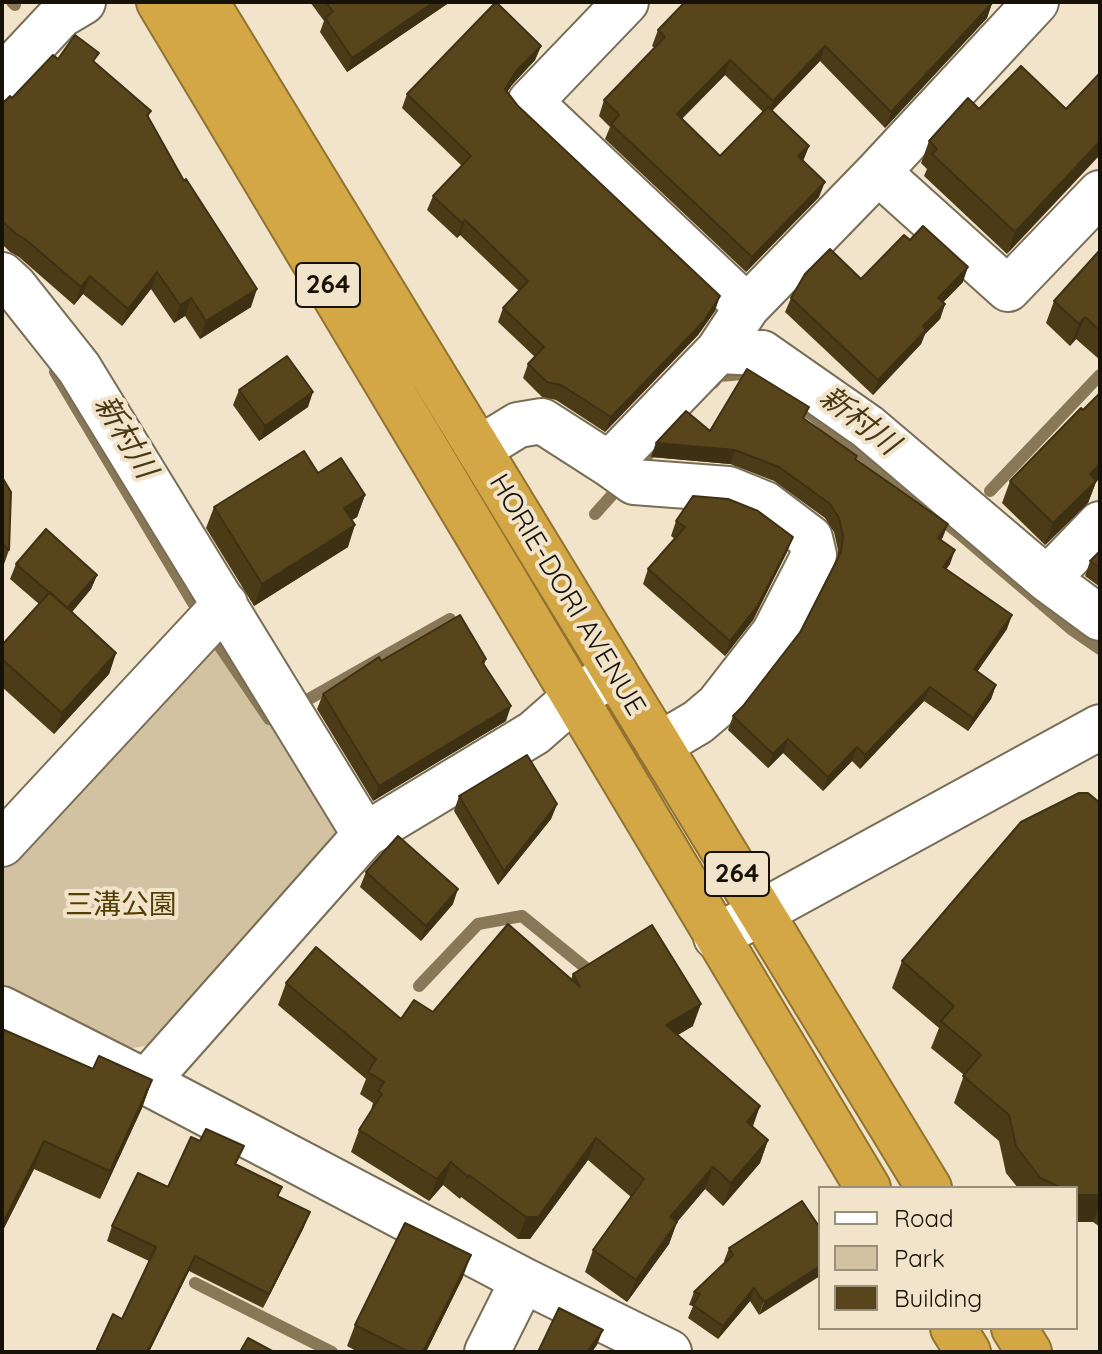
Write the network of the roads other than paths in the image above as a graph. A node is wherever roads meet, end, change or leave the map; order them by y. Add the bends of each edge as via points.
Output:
1 (159, 2) edge
2 (206, 2) edge
3 (626, 2) edge
4 (1036, 2) edge
5 (63, 6) edge
6 (2, 78) edge
7 (878, 172) junction
8 (1100, 193) edge
9 (2, 275) edge
10 (747, 307) junction
11 (718, 351) junction
12 (479, 449) junction
13 (621, 473) junction
14 (1100, 524) edge
15 (1047, 579) junction
16 (225, 604) junction
17 (1100, 618) edge
18 (615, 673) junction
19 (574, 698) junction
20 (1100, 727) edge
21 (659, 745) junction
22 (9, 824) edge
23 (365, 835) junction
24 (760, 912) junction
25 (716, 937) junction
26 (2, 1009) edge
27 (146, 1082) junction
28 (867, 1186) edge
29 (928, 1186) edge
30 (523, 1280) junction
31 (954, 1330) edge
32 (1015, 1330) edge
33 (487, 1352) edge
34 (669, 1352) edge
35 (968, 1352) edge
36 (1029, 1352) edge

1 - 19 highway, HORIE-DORI AVENUE / 264
2 - 12 highway, HORIE-DORI AVENUE / 264
3 - 10 street via 530,102
4 - 7 street
5 - 6 street
7 - 8 street via 1008,289
7 - 10 street
9 - 16 street via 79,368
10 - 11 street
11 - 13 street
11 - 15 street via 762,353 868,427
12 - 13 street via 518,425 542,421
12 - 18 highway, HORIE-DORI AVENUE / 264
13 - 21 street via 728,489 765,504 810,538 814,555 774,633 718,705
14 - 15 street
15 - 17 street
16 - 22 street
16 - 23 street
18 - 19 street
18 - 21 highway, HORIE-DORI AVENUE / 264
19 - 23 street via 534,733
19 - 25 highway, HORIE-DORI AVENUE / 264
20 - 24 street
21 - 24 highway, HORIE-DORI AVENUE / 264
23 - 27 street
24 - 25 street
24 - 29 highway, HORIE-DORI AVENUE / 264
25 - 28 highway, HORIE-DORI AVENUE / 264
26 - 27 street
27 - 30 street
30 - 33 street
30 - 34 street
31 - 35 highway
32 - 36 highway

